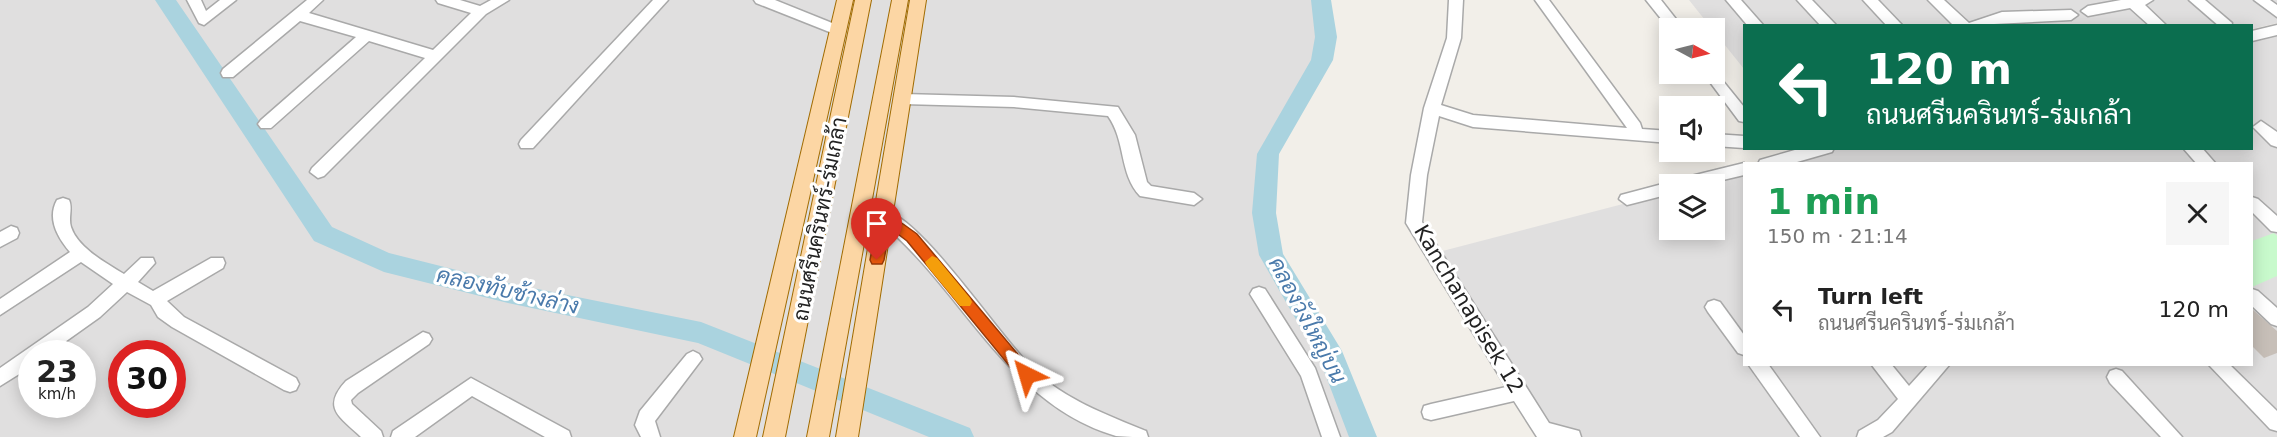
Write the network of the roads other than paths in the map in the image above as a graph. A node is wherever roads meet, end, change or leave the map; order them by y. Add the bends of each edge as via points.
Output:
1 (194, 0) edge
2 (229, 0) edge
3 (316, 0) edge
4 (443, 0) edge
5 (502, 0) edge
6 (661, 0) edge
7 (761, 0) edge
8 (845, 0) edge
9 (863, 0) edge
10 (900, 0) edge
11 (918, 0) edge
12 (1456, 0) edge
13 (1542, 0) edge
14 (1653, 0) edge
15 (1733, 0) edge
16 (1804, 0) edge
17 (1870, 0) edge
18 (1935, 0) edge
19 (2196, 0) edge
20 (2262, 0) edge
21 (2136, 1) edge
22 (481, 11) junction
23 (2277, 12) edge
24 (298, 15) junction
25 (1668, 18) edge
26 (2090, 19) edge
27 (2024, 21) edge
28 (2225, 23) dead end
29 (1755, 24) edge
30 (1828, 24) edge
31 (1894, 24) edge
32 (1961, 24) edge
33 (1980, 24) edge
34 (2158, 24) edge
35 (837, 30) junction
36 (2277, 30) edge
37 (366, 36) junction
38 (2253, 36) edge
39 (436, 56) junction
40 (228, 73) dead end
41 (1719, 84) edge
42 (903, 99) junction
43 (1432, 108) junction
44 (1743, 116) edge
45 (267, 124) dead end
46 (1635, 127) dead end
47 (2261, 127) dead end
48 (1659, 136) edge
49 (1725, 141) edge
50 (2277, 141) edge
51 (1743, 142) edge
52 (527, 144) dead end
53 (1818, 150) edge
54 (2193, 150) edge
55 (1774, 162) edge
56 (2206, 162) edge
57 (1743, 169) edge
58 (318, 172) dead end
59 (1724, 174) edge
60 (1659, 191) edge
61 (1627, 199) dead end
62 (1194, 200) dead end
63 (63, 204) dead end
64 (2253, 204) edge
65 (885, 216) junction
66 (2268, 219) edge
67 (81, 253) junction
68 (147, 262) dead end
69 (217, 263) dead end
70 (127, 283) junction
71 (1259, 294) dead end
72 (2253, 297) edge
73 (156, 298) junction
74 (1714, 307) dead end
75 (0, 308) edge
76 (2277, 320) edge
77 (423, 339) dead end
78 (54, 340) edge
79 (1743, 347) edge
80 (693, 359) dead end
81 (18, 365) edge
82 (1758, 366) edge
83 (1882, 366) edge
84 (1939, 366) edge
85 (2219, 366) edge
86 (2116, 377) dead end
87 (0, 378) edge
88 (290, 384) dead end
89 (1518, 392) junction
90 (1909, 399) junction
91 (1431, 412) dead end
92 (2277, 423) edge
93 (776, 428) edge
94 (643, 433) edge
95 (1544, 433) edge
96 (819, 435) edge
97 (558, 436) edge
98 (374, 437) edge
99 (400, 437) edge
100 (745, 437) edge
101 (847, 437) edge
102 (1140, 437) edge
103 (1331, 437) edge
104 (1572, 437) edge
105 (1811, 437) edge
106 (1866, 437) edge
107 (2173, 437) edge

1 - 2 street via 204,20
3 - 24 street
4 - 22 street
5 - 22 street
6 - 52 street
7 - 35 street
8 - 35 main road, ถนนศรีนครินทร์-ร่มเกล้า
9 - 93 main road, ถนนศรีนครินทร์-ร่มเกล้า
10 - 96 main road, ถนนศรีนครินทร์-ร่มเกล้า
11 - 42 main road
12 - 43 street, Kanchanapisek 12 via 1455,38
13 - 46 street
14 - 25 street
15 - 29 street
16 - 30 street
17 - 31 street
18 - 32 street
19 - 28 street
20 - 23 street
21 - 26 street
21 - 34 street
22 - 39 street
24 - 37 street
24 - 40 street
26 - 27 street via 2071,15
27 - 33 street via 2002,16
35 - 100 main road, ถนนศรีนครินทร์-ร่มเกล้า
36 - 38 street
37 - 39 street
37 - 45 street
39 - 58 street
41 - 44 street
42 - 62 street via 1014,102 1113,111 1126,133 1140,187 1146,192
42 - 65 main road
43 - 48 street via 1473,121
43 - 89 street, Kanchanapisek 12 via 1414,223
47 - 50 street
49 - 51 street
53 - 55 street
54 - 56 street
57 - 59 street
60 - 61 street
63 - 67 street via 63,231
64 - 66 street
65 - 101 main road
65 - 102 street via 912,238 1034,382 1107,424
67 - 70 street
67 - 75 street
68 - 70 street
69 - 73 street
70 - 73 street
70 - 78 street
71 - 103 street via 1309,373
72 - 76 street
73 - 88 street via 164,312 178,322
74 - 79 street
77 - 98 street via 352,387 342,398 342,408
80 - 94 street via 647,417
81 - 87 street
82 - 105 street
83 - 90 street
84 - 90 street
85 - 92 street
86 - 107 street
89 - 91 street
89 - 95 street, Kanchanapisek 12
90 - 106 street via 1885,426
95 - 104 street
97 - 99 street via 471,386

